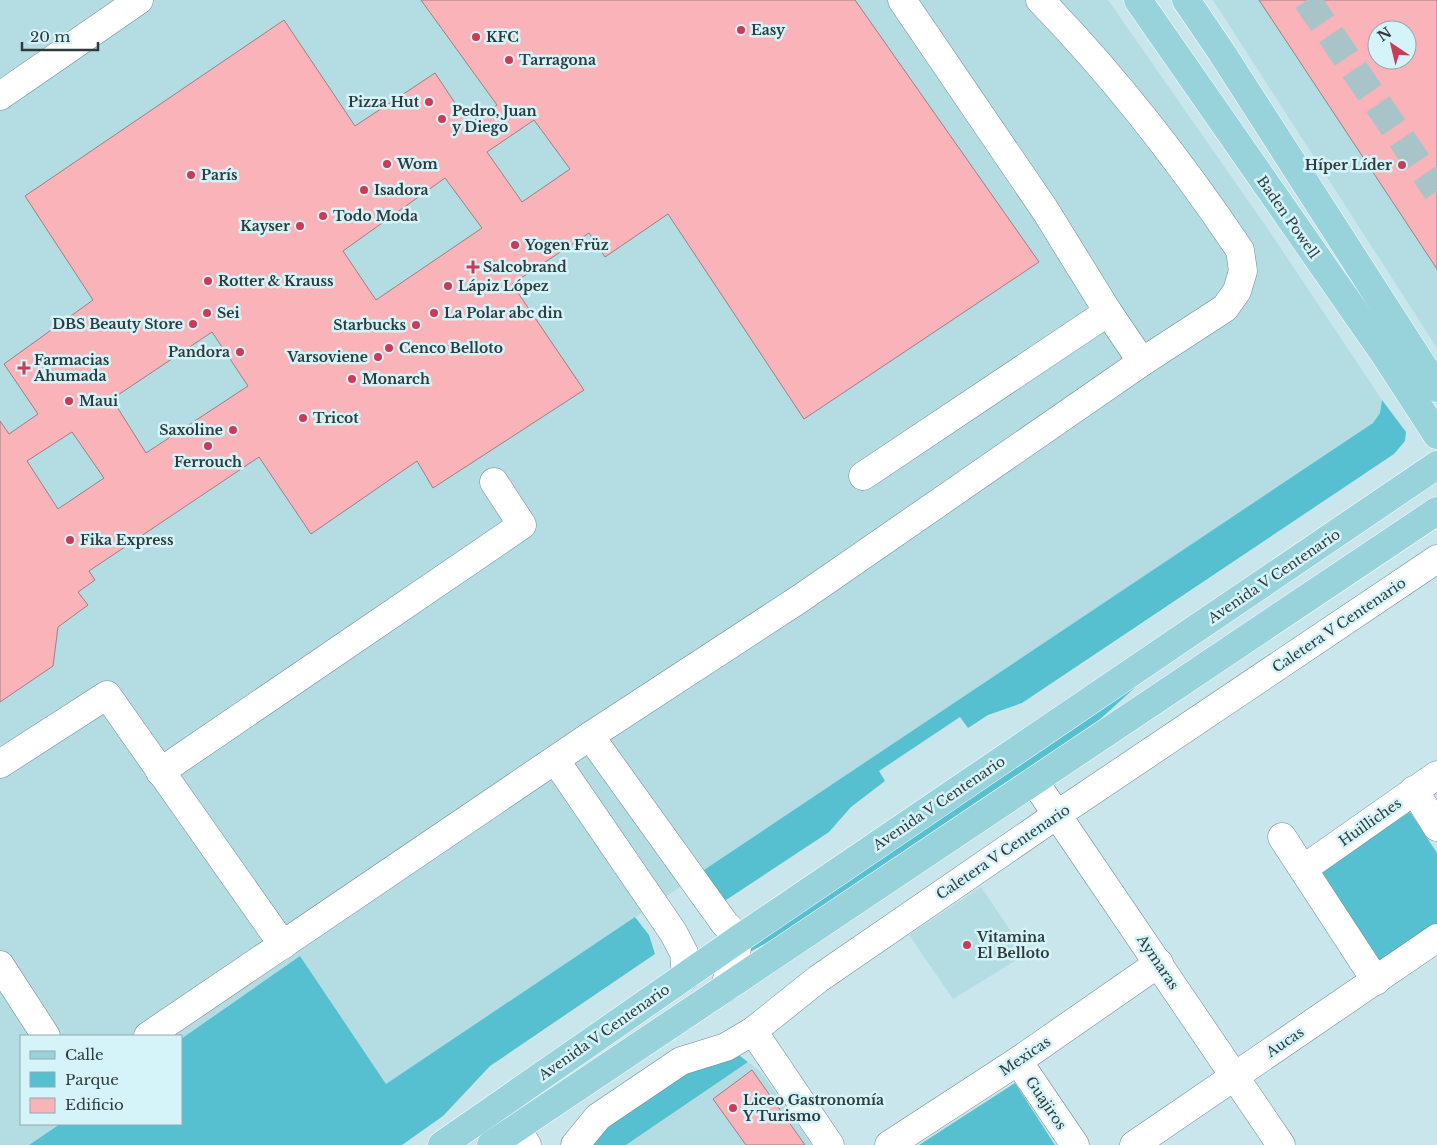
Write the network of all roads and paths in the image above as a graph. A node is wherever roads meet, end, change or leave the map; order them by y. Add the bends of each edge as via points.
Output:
1 (139, 0) edge
2 (902, 0) edge
3 (1040, 0) edge
4 (1138, 0) edge
5 (1178, 0) edge
6 (1186, 0) edge
7 (1222, 53) junction
8 (0, 96) edge
9 (1108, 312) junction
10 (1142, 362) junction
11 (1437, 388) edge
12 (1437, 434) edge
13 (1437, 465) edge
14 (864, 476) dead end
15 (494, 482) dead end
16 (1437, 511) edge
17 (1437, 559) edge
18 (590, 736) junction
19 (556, 761) junction
20 (0, 764) edge
21 (160, 772) junction
22 (1437, 775) edge
23 (1034, 781) junction
24 (1414, 790) junction
25 (1058, 814) junction
26 (1437, 827) edge
27 (1282, 837) dead end
28 (1303, 869) junction
29 (740, 938) junction
30 (1437, 938) edge
31 (283, 945) junction
32 (1159, 963) junction
33 (0, 964) edge
34 (686, 976) junction
35 (1376, 981) junction
36 (724, 989) junction
37 (753, 1031) junction
38 (45, 1035) edge
39 (149, 1035) edge
40 (1018, 1061) junction
41 (1234, 1076) junction
42 (521, 1137) edge
43 (442, 1145) edge
44 (492, 1145) edge
45 (575, 1145) edge
46 (830, 1145) edge
47 (890, 1145) edge
48 (1075, 1145) edge
49 (1134, 1145) edge
50 (1281, 1145) edge

1 - 8 street
2 - 9 street via 1046,210
3 - 10 street via 1120,86 1240,250 1243,271 1237,292 1225,308
4 - 12 main road, Baden Powell
5 - 7 main road
6 - 7 main road
7 - 11 main road
9 - 10 street
9 - 14 street
10 - 18 street via 801,598
13 - 29 main road, Avenida V Centenario
15 - 21 street via 522,525
16 - 23 main road
17 - 25 street, Caletera V Centenario
18 - 19 street
18 - 29 street via 725,924
19 - 31 street
19 - 34 street via 674,932 684,953
20 - 21 street via 107,695
21 - 31 street
22 - 24 street, Huilliches
23 - 25 street, Aymaras
23 - 36 main road
24 - 26 street
24 - 28 street, Huilliches
25 - 32 street, Aymaras
25 - 37 street, Caletera V Centenario via 818,979
27 - 28 street
28 - 35 street
29 - 34 main road, Avenida V Centenario
29 - 36 street
30 - 35 street, Aucas
31 - 39 street
32 - 40 street, Mexicas
32 - 41 street, Aymaras
33 - 38 street
34 - 43 main road, Avenida V Centenario
35 - 41 street, Aucas
36 - 42 main road
37 - 45 street, Caletera V Centenario via 726,1046 681,1060 598,1117
37 - 46 street
40 - 47 street, Mexicas
40 - 48 street, Guajiros
41 - 49 street, Aucas
41 - 50 street, Aymaras
42 - 44 main road

